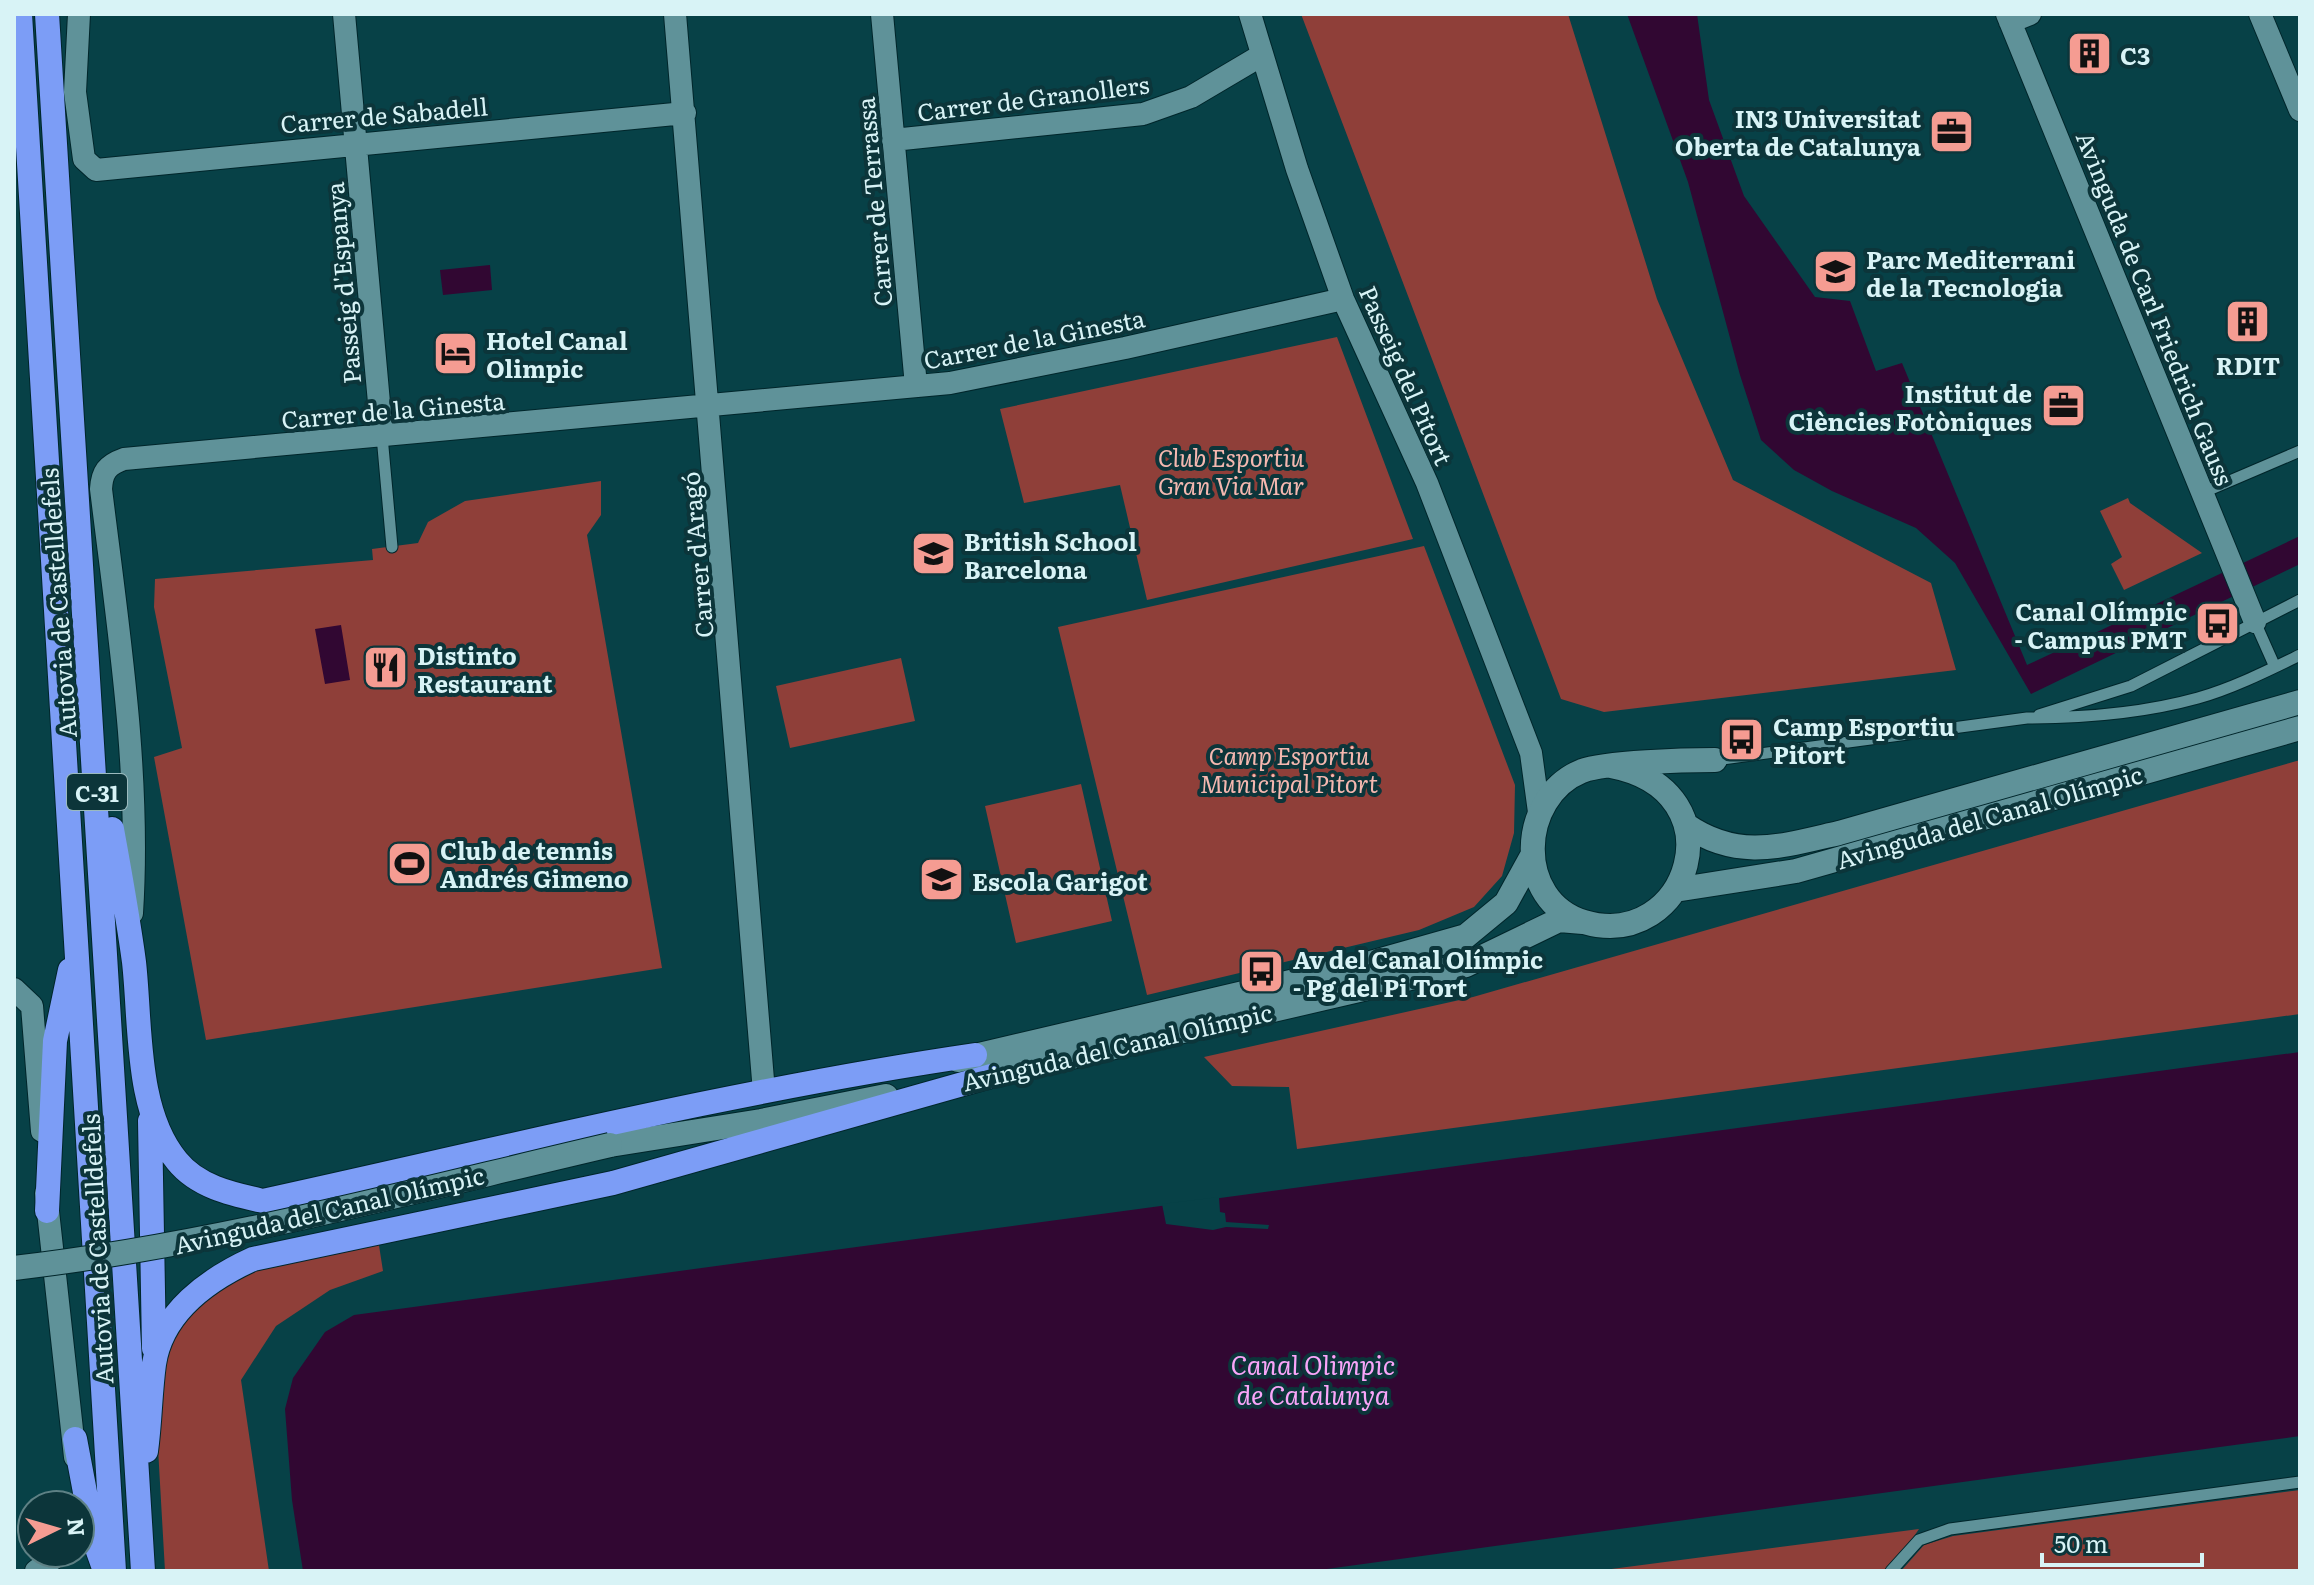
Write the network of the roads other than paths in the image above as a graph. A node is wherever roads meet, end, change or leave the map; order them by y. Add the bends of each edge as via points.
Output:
1 (20, 14) edge
2 (47, 14) edge
3 (79, 14) edge
4 (344, 14) edge
5 (675, 14) edge
6 (882, 14) edge
7 (1250, 14) edge
8 (2260, 14) edge
9 (2016, 17) edge
10 (1262, 55) junction
11 (2300, 110) edge
12 (685, 113) junction
13 (893, 140) junction
14 (355, 142) junction
15 (1343, 299) junction
16 (916, 386) junction
17 (709, 403) junction
18 (382, 436) junction
19 (2300, 451) edge
20 (2204, 492) junction
21 (392, 547) dead end
22 (2300, 600) edge
23 (2253, 613) junction
24 (2300, 655) edge
25 (2275, 667) junction
26 (2300, 702) edge
27 (2027, 718) junction
28 (93, 727) junction
29 (2300, 728) edge
30 (1531, 753) junction
31 (1715, 760) junction
32 (1611, 766) junction
33 (1576, 774) junction
34 (1539, 812) junction
35 (1681, 815) junction
36 (1533, 854) junction
37 (1675, 890) junction
38 (1583, 922) junction
39 (131, 938) junction
40 (76, 941) junction
41 (14, 989) edge
42 (975, 1055) junction
43 (991, 1076) junction
44 (764, 1092) junction
45 (151, 1109) junction
46 (641, 1138) junction
47 (47, 1211) junction
48 (14, 1268) edge
49 (154, 1362) junction
50 (75, 1439) junction
51 (2300, 1482) edge
52 (75, 1489) edge
53 (139, 1505) junction
54 (105, 1571) edge
55 (114, 1571) edge
56 (143, 1571) edge
57 (1891, 1571) edge

1 - 40 highway, Autovia de Castelldefels / C-31
2 - 28 highway, Autovia de Castelldefels / C-31
3 - 14 street, Carrer de Sabadell via 75,92 89,167
4 - 14 street, Passeig d'Espanya
5 - 12 street, Carrer d'Aragó
6 - 13 street, Carrer de Terrassa
7 - 10 street, Passeig del Pitort
8 - 11 street
9 - 20 street, Avinguda de Carl Friedrich Gauss
10 - 13 street, Carrer de Granollers via 1191,97 1143,114
10 - 15 street, Passeig del Pitort
12 - 14 street, Carrer de Sabadell
12 - 17 street, Carrer d'Aragó
13 - 16 street, Carrer de Terrassa
14 - 18 street, Passeig d'Espanya
15 - 16 street, Carrer de la Ginesta via 1125,348
15 - 30 street, Passeig del Pitort via 1427,483
16 - 17 street, Carrer de la Ginesta
17 - 18 street, Carrer de la Ginesta
17 - 44 street, Carrer d'Aragó
18 - 21 lane, Passeig d'Espanya
18 - 39 street, Carrer de la Ginesta via 124,459 102,474 130,787
19 - 20 lane
20 - 23 street, Avinguda de Carl Friedrich Gauss
22 - 23 lane
23 - 25 lane
23 - 27 lane via 2131,686
24 - 25 lane
25 - 27 lane via 2195,699 2064,718
26 - 35 street, Avinguda del Canal Olímpic via 1839,833 1773,847 1725,846 1707,839
27 - 31 lane
28 - 39 highway
28 - 53 highway, Autovia de Castelldefels / C-31
29 - 37 street, Avinguda del Canal Olímpic via 1796,871
30 - 33 street via 1548,769
30 - 34 street, Passeig del Pitort
31 - 32 street
31 - 35 street via 1683,778
32 - 33 street
32 - 35 street via 1656,781
33 - 34 street via 1545,798
34 - 36 street
35 - 37 street via 1687,866
36 - 38 street via 1547,895
36 - 42 street, Avinguda del Canal Olímpic via 1506,903 1466,936
37 - 38 street via 1650,916 1611,926
38 - 43 street, Avinguda del Canal Olímpic via 1559,920 1466,965
39 - 45 highway
40 - 47 highway via 55,1041
40 - 55 highway, Autovia de Castelldefels / C-31
41 - 47 street via 32,1006
42 - 44 highway
42 - 46 street, Avinguda del Canal Olímpic
43 - 46 street, Avinguda del Canal Olímpic via 761,1121
43 - 49 highway via 613,1183 253,1259 193,1295 163,1336
44 - 45 highway via 263,1201 219,1191 178,1163 156,1130
45 - 49 highway
46 - 48 street, Avinguda del Canal Olímpic, bridge via 229,1234
47 - 50 street
49 - 53 highway
50 - 52 street
50 - 54 highway
51 - 57 lane via 1950,1529 1919,1540
53 - 56 highway, Autovia de Castelldefels / C-31

